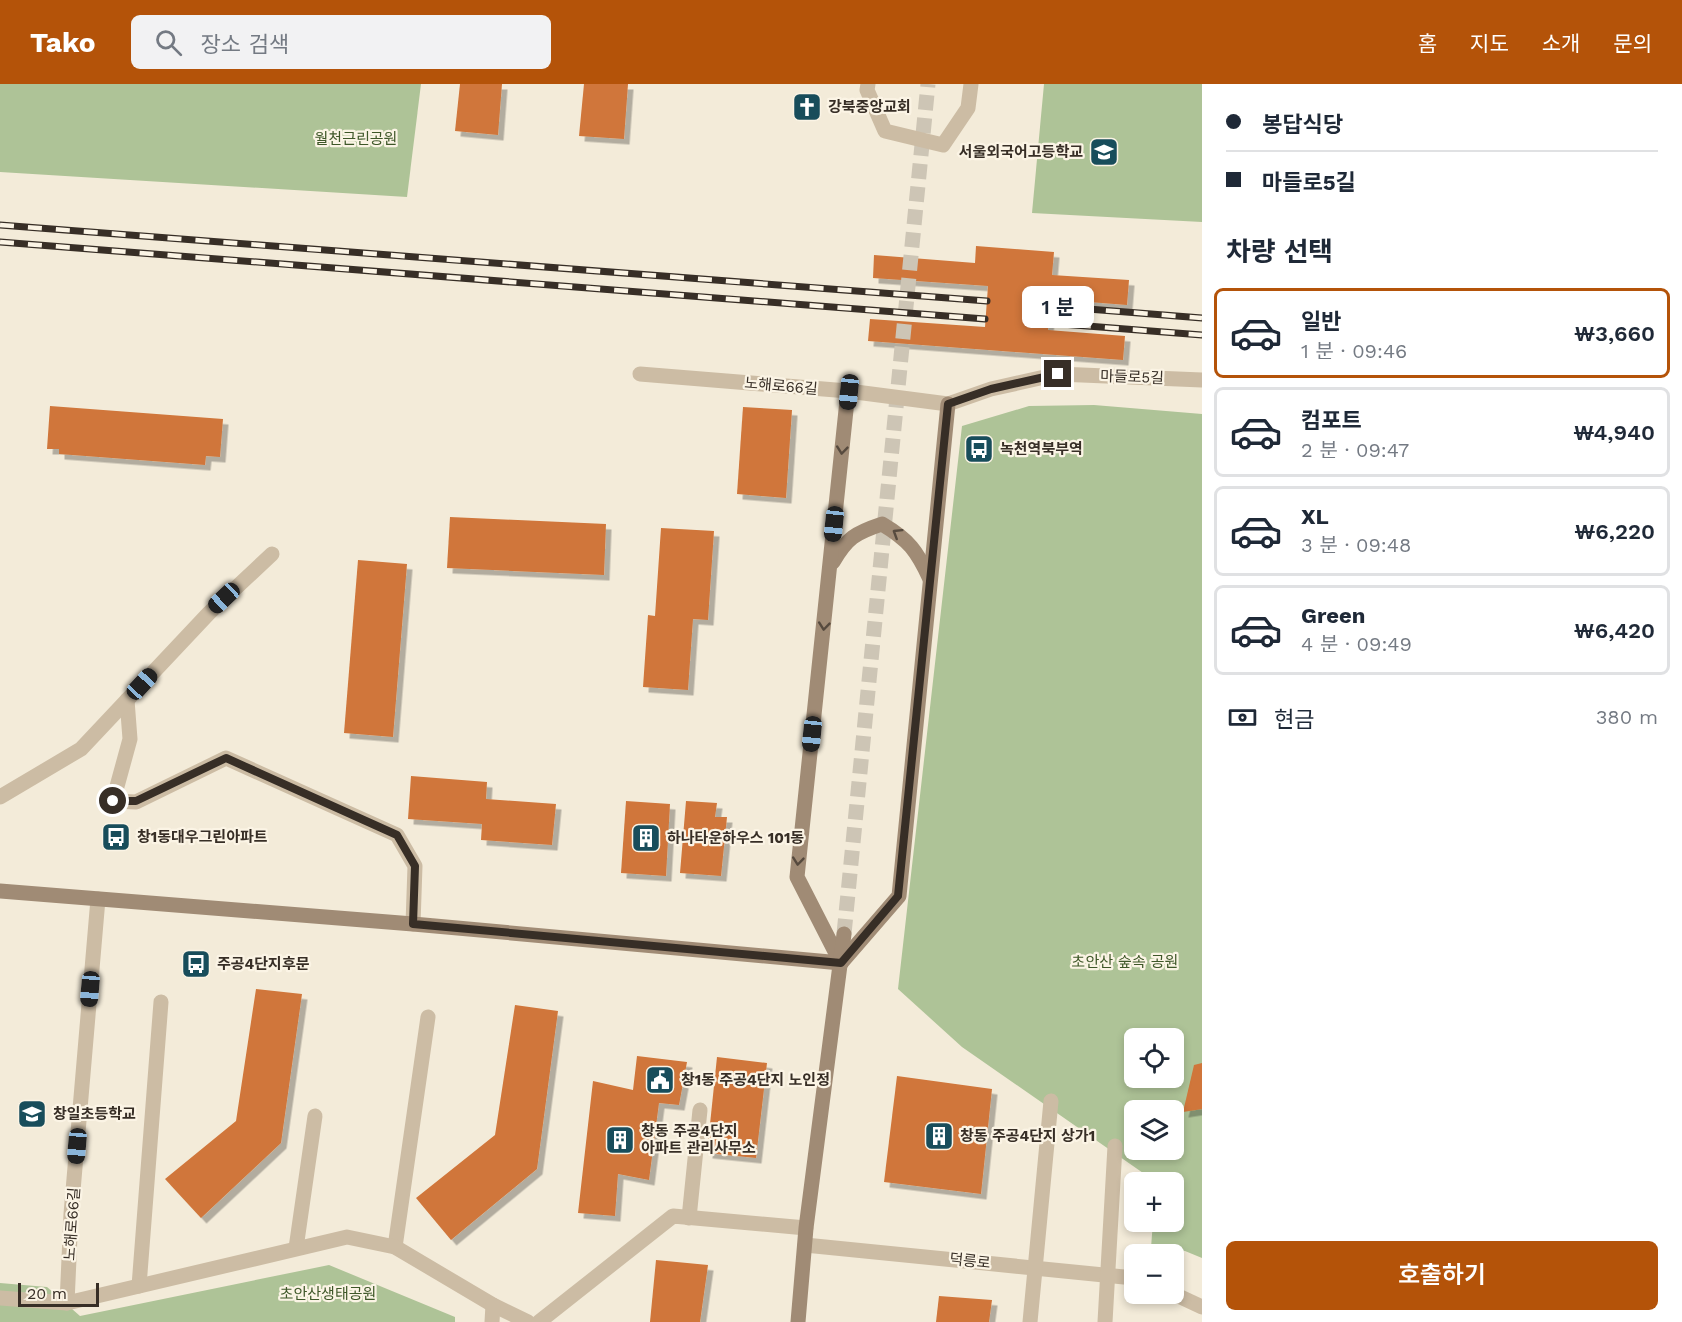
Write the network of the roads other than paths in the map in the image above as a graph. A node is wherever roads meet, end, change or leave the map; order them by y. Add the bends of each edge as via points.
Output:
1 (868, 84) edge
2 (971, 84) edge
3 (640, 375) dead end
4 (1202, 380) edge
5 (991, 389) joint
6 (849, 392) junction
7 (948, 404) junction
8 (272, 554) dead end
9 (830, 568) junction
10 (930, 579) junction
11 (127, 700) junction
12 (0, 797) edge
13 (0, 891) edge
14 (98, 899) junction
15 (413, 924) junction
16 (844, 934) tunnel mouth
17 (841, 963) junction
18 (161, 1002) dead end
19 (428, 1017) dead end
20 (1051, 1101) dead end
21 (700, 1110) dead end
22 (315, 1116) dead end
23 (1115, 1146) dead end
24 (689, 1218) junction
25 (806, 1228) junction
26 (805, 1245) junction
27 (395, 1247) junction
28 (296, 1248) junction
29 (1035, 1268) junction
30 (1110, 1276) junction
31 (1124, 1277) edge
32 (139, 1286) junction
33 (0, 1298) edge
34 (1184, 1299) edge
35 (67, 1303) junction
36 (493, 1305) junction
37 (1202, 1307) edge
38 (492, 1322) edge
39 (528, 1322) edge
40 (539, 1322) edge
41 (798, 1322) edge
42 (1030, 1322) edge
43 (1105, 1322) edge

1 - 2 street via 885,131 944,145 968,108
3 - 6 street, 노해로66길
4 - 5 street, 마들로5길 via 1058,374
5 - 7 street, 노해로66길
6 - 7 street, 노해로66길
6 -> 9 main road
7 - 10 main road
8 - 11 street via 209,613
10 -> 9 main road via 905,538 882,524 856,532
9 -> 17 main road via 797,877
10 - 17 main road via 898,896
11 - 12 street via 81,749
11 - 15 street via 130,739 113,801 136,801 226,758 397,835 415,866
13 - 14 main road
14 - 15 main road
14 - 35 street, 노해로66길
15 - 17 main road
16 - 17 main road
17 - 25 main road
18 - 32 street
19 - 27 street
20 - 29 street
21 - 24 street
22 - 28 street
23 - 30 street
24 - 25 street
24 - 40 street via 673,1216
25 - 26 main road
26 - 29 street, 덕릉로
26 - 41 main road
27 - 28 street via 347,1237
27 - 36 street
28 - 32 street
29 - 30 street, 덕릉로
29 - 42 street
30 - 31 street, 덕릉로
30 - 43 street
32 - 35 street
33 - 35 street
34 - 37 street
36 - 38 street
36 - 39 street

